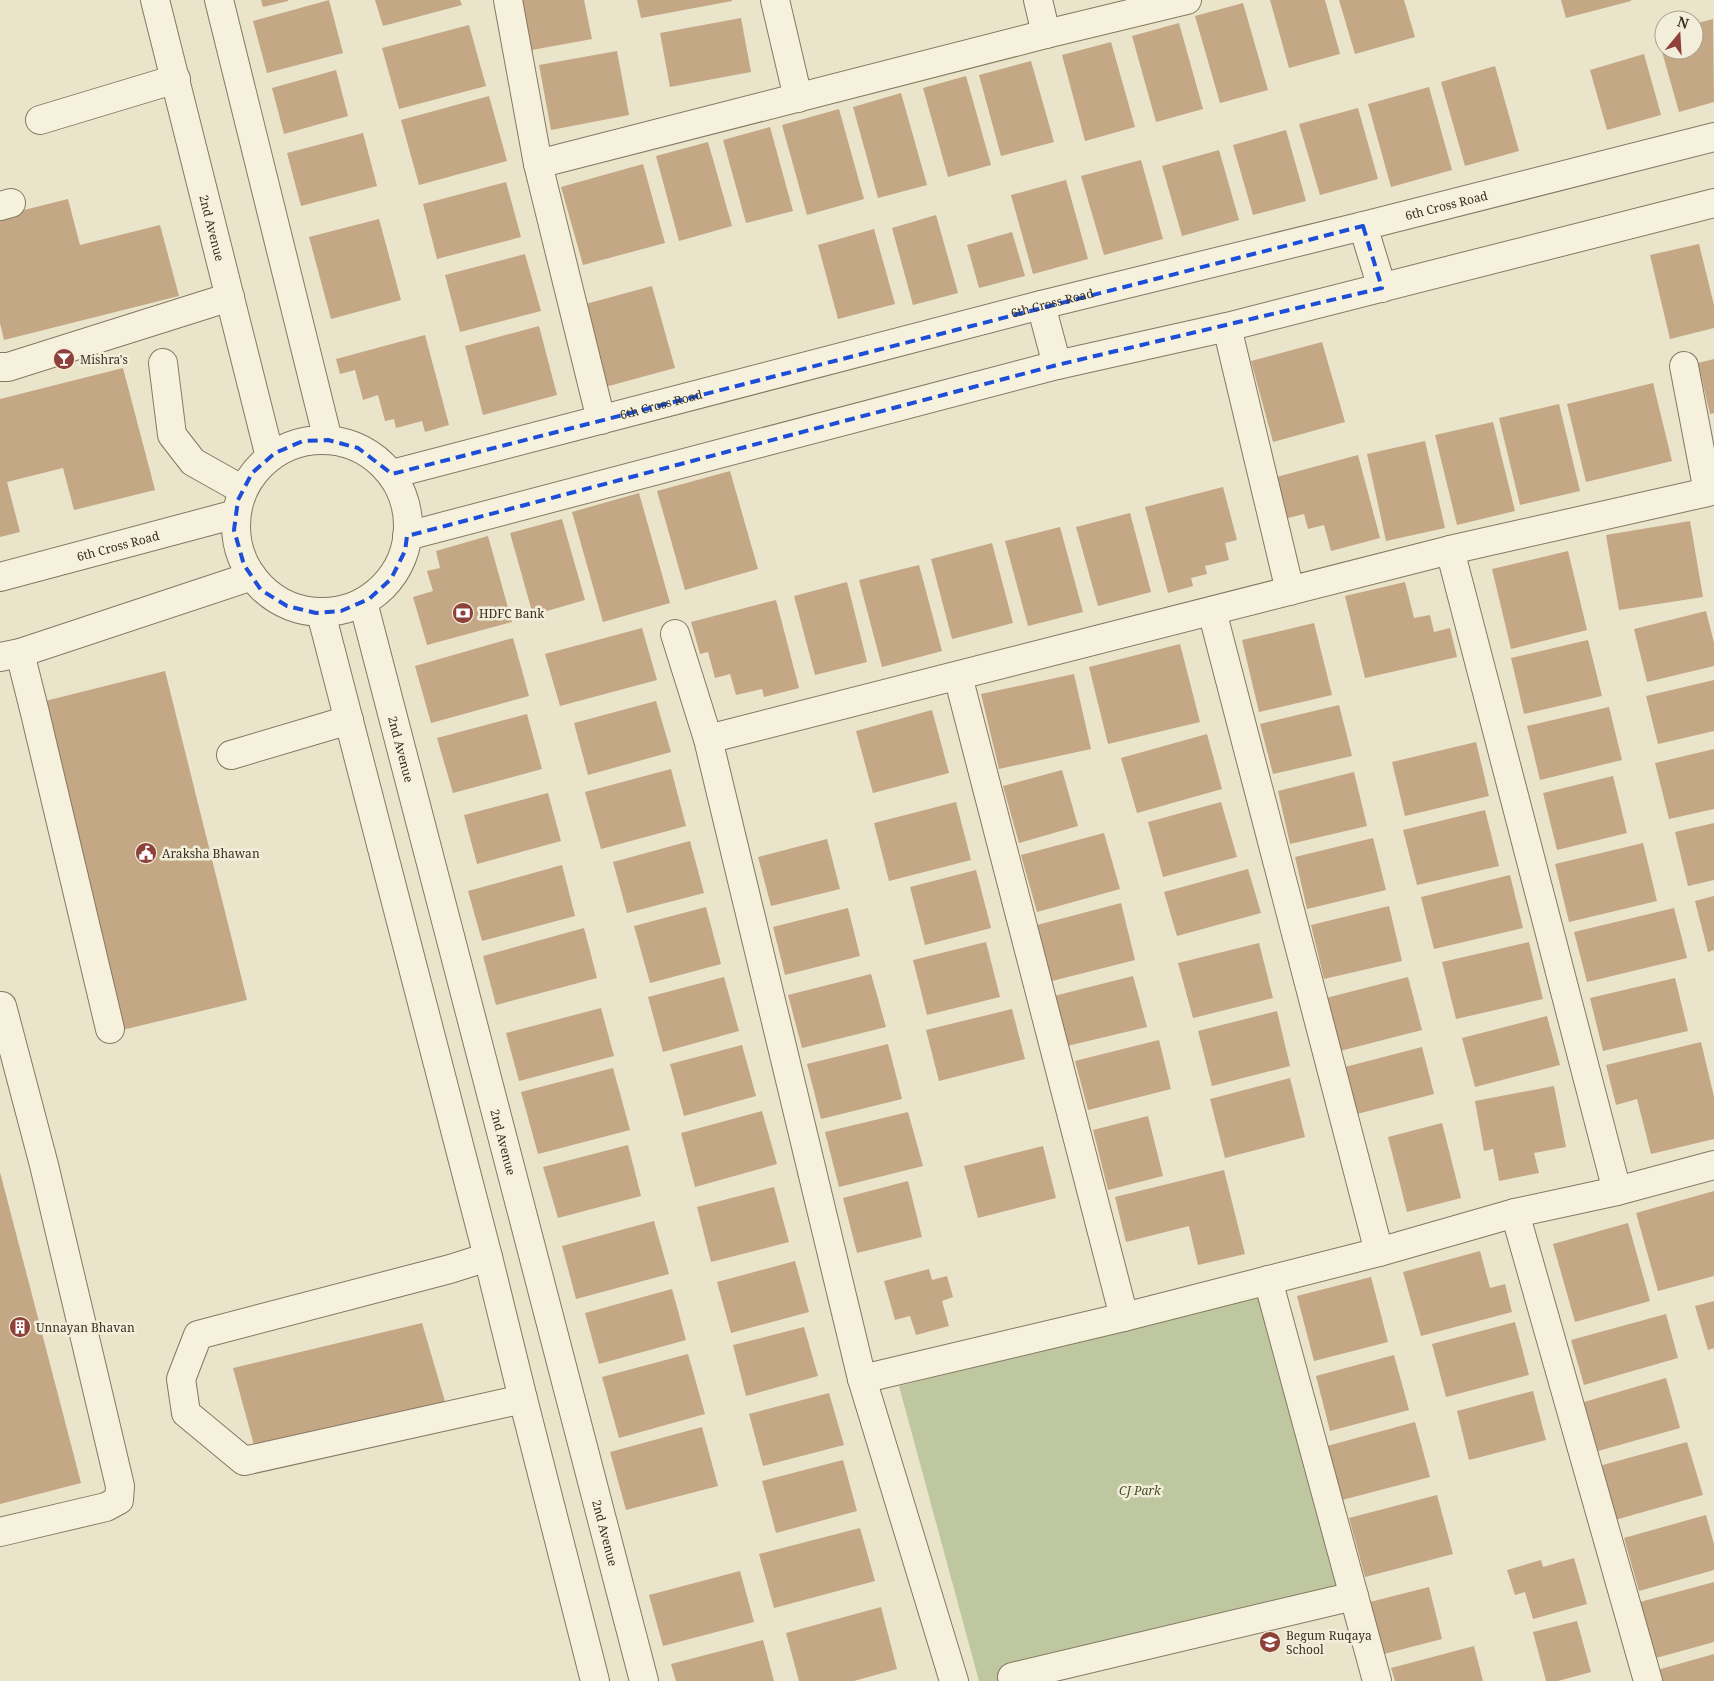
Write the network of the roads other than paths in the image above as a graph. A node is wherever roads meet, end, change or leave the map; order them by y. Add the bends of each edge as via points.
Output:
1 (155, 0) edge
2 (219, 0) edge
3 (508, 0) edge
4 (775, 0) edge
5 (1038, 0) edge
6 (1186, 0) edge
7 (1046, 34) junction
8 (176, 79) junction
9 (798, 98) junction
10 (40, 120) dead end
11 (1714, 137) edge
12 (538, 164) junction
13 (1714, 204) edge
14 (1363, 226) junction
15 (1382, 288) junction
16 (230, 297) junction
17 (1041, 305) junction
18 (1228, 327) junction
19 (163, 363) dead end
20 (1057, 365) junction
21 (1684, 366) dead end
22 (0, 367) edge
23 (601, 420) junction
24 (328, 440) junction
25 (270, 457) junction
26 (392, 474) junction
27 (240, 502) junction
28 (1711, 503) edge
29 (407, 536) junction
30 (1450, 550) junction
31 (252, 576) junction
32 (0, 577) edge
33 (1290, 591) junction
34 (363, 602) junction
35 (1212, 611) junction
36 (322, 613) junction
37 (675, 634) dead end
38 (10, 655) edge
39 (958, 676) junction
40 (349, 720) junction
41 (708, 739) junction
42 (231, 755) dead end
43 (0, 1006) edge
44 (110, 1029) dead end
45 (1714, 1165) edge
46 (1617, 1191) junction
47 (1515, 1213) junction
48 (1379, 1252) junction
49 (488, 1257) junction
50 (1268, 1280) junction
51 (1124, 1317) junction
52 (862, 1379) junction
53 (523, 1399) junction
54 (0, 1532) edge
55 (1354, 1596) junction
56 (1012, 1677) dead end
57 (595, 1681) edge
58 (644, 1681) edge
59 (954, 1681) edge
60 (1377, 1681) edge
61 (1648, 1681) edge

1 - 8 street, 2nd Avenue
2 - 24 street
3 - 12 street
4 - 9 street
5 - 7 street
6 - 7 street
7 - 9 street
8 - 10 street
8 - 16 street, 2nd Avenue
9 - 12 street
11 - 14 street, 6th Cross Road
12 - 23 street
13 - 15 street
14 - 15 street
14 - 17 street, 6th Cross Road
15 - 18 street
16 - 22 street
16 - 25 street, 2nd Avenue
17 - 20 street
17 - 23 street, 6th Cross Road
18 - 20 street
18 - 33 street
19 - 27 street via 172,435 194,462
20 - 29 street
21 - 28 street
23 - 26 street, 6th Cross Road
24 - 25 street via 303,441
24 - 26 street via 358,448
25 - 27 street via 252,473
26 - 29 street via 399,481 408,519
27 - 31 street via 234,530 244,565
27 - 32 street, 6th Cross Road
28 - 30 street
29 - 34 street via 405,552 391,579
30 - 33 street
30 - 46 street
31 - 36 street via 261,590 287,606
31 - 38 street
33 - 35 street
34 - 36 street via 342,611
34 - 58 street, 2nd Avenue
35 - 39 street
35 - 48 street
36 - 40 street
37 - 41 street
38 - 44 street via 35,713
39 - 41 street
39 - 51 street
40 - 42 street
40 - 49 street
41 - 52 street
43 - 54 street via 44,1165 120,1486 119,1500 106,1507
45 - 46 street
46 - 47 street
47 - 48 street
47 - 61 street
48 - 50 street
49 - 53 street
49 - 53 street via 198,1335 181,1379 186,1413 244,1461
50 - 51 street
50 - 55 street
51 - 52 street
52 - 59 street
53 - 57 street
55 - 56 street
55 - 60 street

